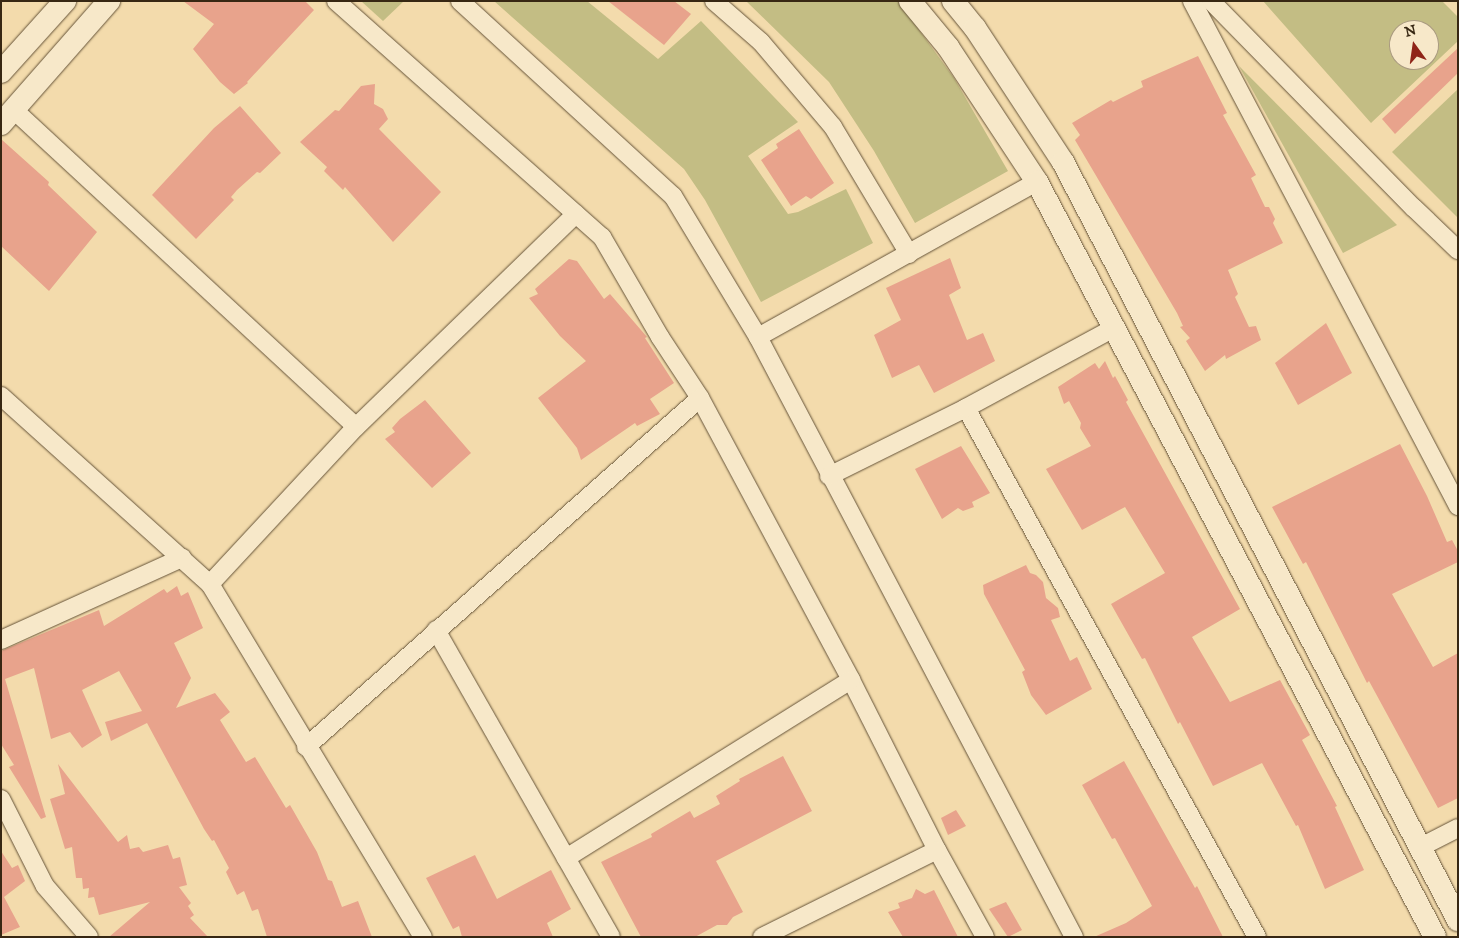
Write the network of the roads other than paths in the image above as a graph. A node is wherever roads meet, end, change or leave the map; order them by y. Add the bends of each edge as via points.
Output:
1 (65, 1) edge
2 (109, 1) edge
3 (336, 1) edge
4 (460, 1) edge
5 (714, 1) edge
6 (910, 1) edge
7 (953, 1) edge
8 (1192, 1) edge
9 (1211, 1) edge
10 (1, 72) edge
11 (7, 117) edge
12 (1038, 182) junction
13 (576, 214) junction
14 (1458, 250) edge
15 (909, 254) junction
16 (1116, 327) junction
17 (758, 337) junction
18 (1, 396) edge
19 (700, 398) junction
20 (966, 408) junction
21 (356, 427) junction
22 (829, 476) junction
23 (1458, 506) edge
24 (182, 558) junction
25 (210, 584) junction
26 (436, 630) junction
27 (1, 640) edge
28 (851, 680) junction
29 (306, 747) junction
30 (1, 799) edge
31 (1458, 828) edge
32 (1419, 848) junction
33 (937, 850) junction
34 (566, 858) junction
35 (1458, 920) edge
36 (89, 937) edge
37 (423, 937) edge
38 (611, 937) edge
39 (762, 937) edge
40 (985, 937) edge
41 (1074, 937) edge
42 (1257, 937) edge
43 (1434, 937) edge

1 - 10 street
2 - 11 street
3 - 13 street
4 - 17 street via 673,196
5 - 15 street via 760,42 833,127
6 - 12 street via 948,47
7 - 32 street via 975,28 1063,162
8 - 23 street
9 - 14 street
11 - 21 street
12 - 15 street
12 - 16 street
13 - 19 street via 602,237
13 - 21 street
15 - 17 street
16 - 20 street
16 - 43 street
17 - 22 street
18 - 24 street
19 - 26 street
19 - 28 street
20 - 22 street
20 - 42 street
21 - 25 street
22 - 41 street
24 - 25 street
24 - 27 street
25 - 29 street
26 - 29 street
26 - 34 street
28 - 33 street
28 - 34 street
29 - 37 street
30 - 36 street via 45,886
31 - 32 street
32 - 35 street
33 - 39 street
33 - 40 street
34 - 38 street

